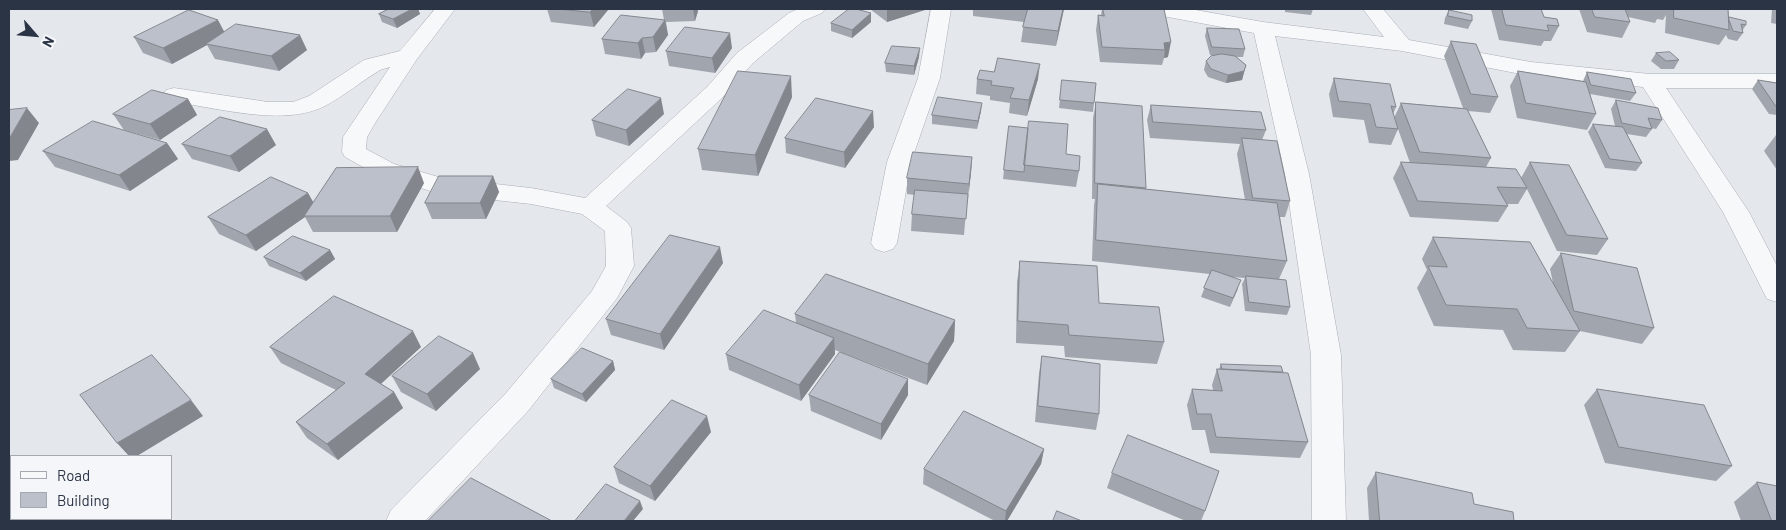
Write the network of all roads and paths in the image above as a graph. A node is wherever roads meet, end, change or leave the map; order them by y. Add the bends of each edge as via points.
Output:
1 (445, 9) edge
2 (815, 9) edge
3 (941, 9) edge
4 (1157, 9) edge
5 (1373, 9) edge
6 (1263, 28) junction
7 (1402, 45) junction
8 (408, 56) junction
9 (1650, 81) junction
10 (1777, 81) edge
11 (174, 95) edge
12 (590, 207) junction
13 (884, 243) dead end
14 (1777, 292) edge
15 (403, 521) edge
16 (1329, 521) edge

1 - 8 street
2 - 12 street via 796,18 745,58 716,92
3 - 13 street via 929,78 899,162
4 - 6 street
5 - 7 street
6 - 7 street
6 - 16 street via 1297,174 1326,355
7 - 9 street via 1531,69
8 - 11 street via 372,65 317,101 296,109 268,109
8 - 12 street via 355,137 354,152 385,169 440,186 532,196
9 - 10 street
9 - 14 street via 1736,212
12 - 15 street via 618,228 620,266 603,298 516,402

